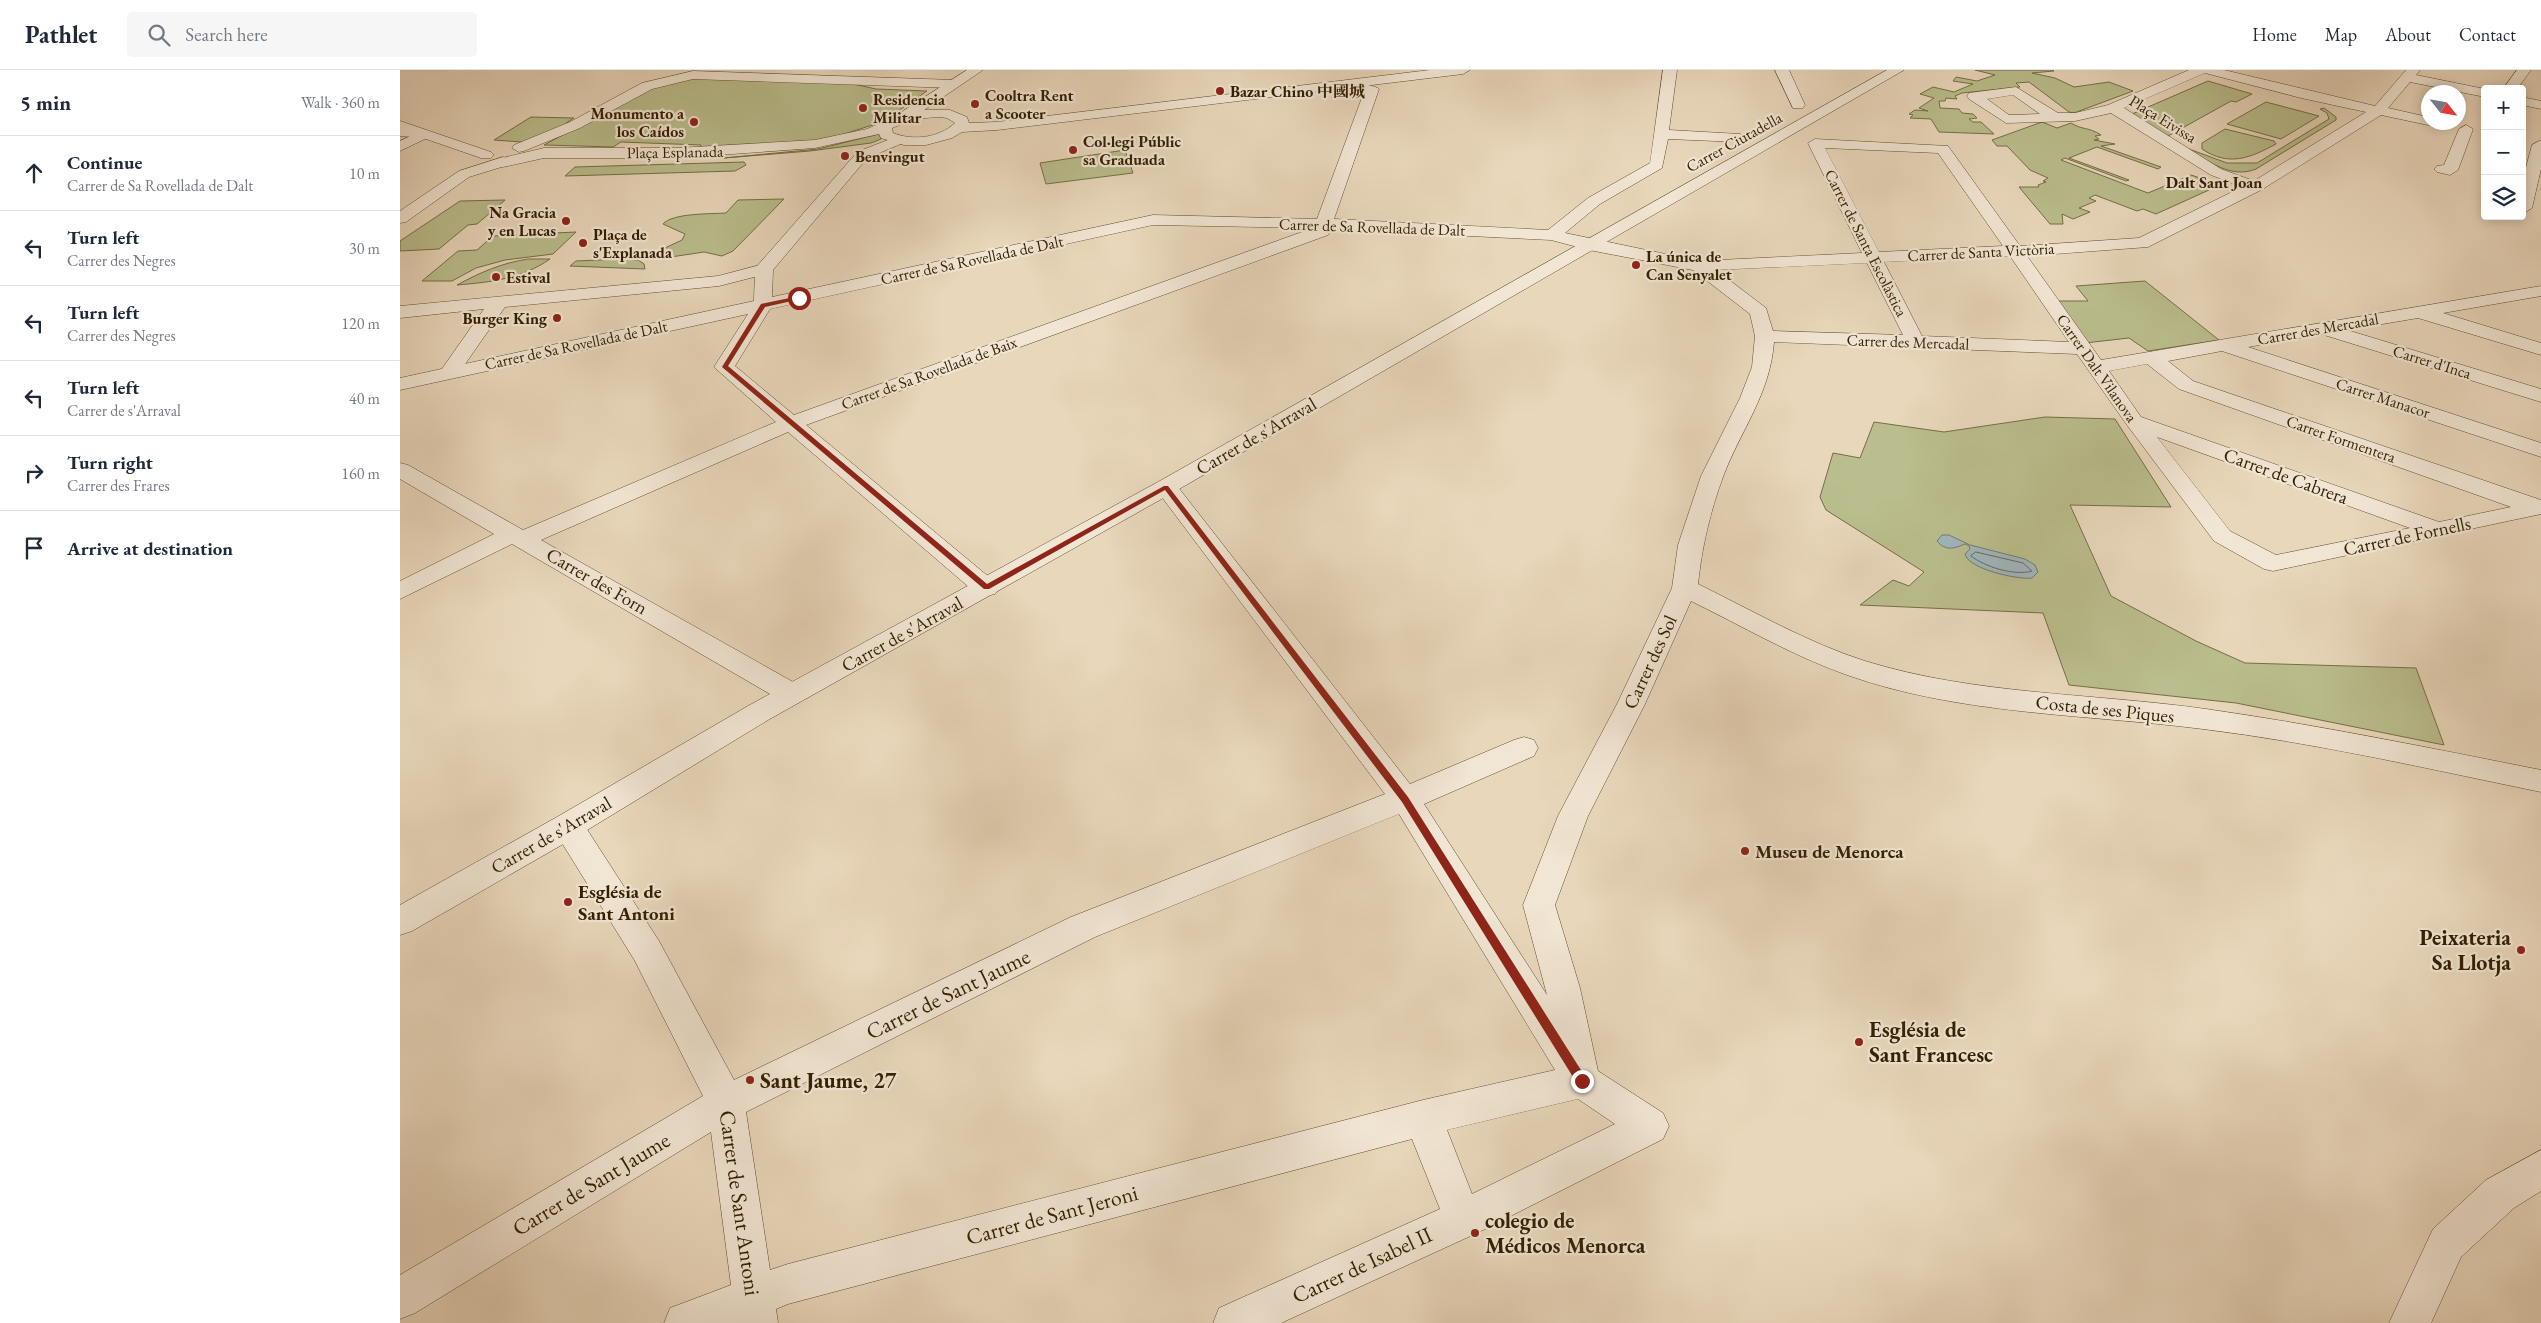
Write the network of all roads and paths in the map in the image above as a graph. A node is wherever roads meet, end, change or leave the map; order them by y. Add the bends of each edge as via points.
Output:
1 (976, 70) edge
2 (982, 70) edge
3 (1463, 70) edge
4 (1670, 70) edge
5 (1782, 70) edge
6 (1897, 70) edge
7 (2200, 70) edge
8 (2209, 70) edge
9 (2524, 70) edge
10 (2410, 74) edge
11 (954, 84) junction
12 (2513, 85) edge
13 (1332, 86) junction
14 (2481, 92) edge
15 (2526, 102) edge
16 (1798, 105) dead end
17 (2541, 105) edge
18 (2112, 108) junction
19 (2378, 110) junction
20 (950, 114) junction
21 (2054, 118) dead end
22 (899, 119) junction
23 (2421, 119) edge
24 (400, 125) edge
25 (886, 128) junction
26 (959, 128) junction
27 (2466, 129) edge
28 (2466, 130) edge
29 (400, 132) edge
30 (2481, 132) edge
31 (424, 134) junction
32 (1662, 134) junction
33 (1740, 138) dead end
34 (898, 140) junction
35 (2526, 142) edge
36 (2540, 145) edge
37 (400, 147) edge
38 (519, 148) dead end
39 (1943, 149) joint
40 (2442, 169) dead end
41 (464, 174) junction
42 (2256, 187) junction
43 (2526, 200) edge
44 (400, 218) edge
45 (1332, 225) junction
46 (1552, 235) junction
47 (1589, 245) junction
48 (2016, 251) junction
49 (1873, 258) junction
50 (1699, 266) junction
51 (764, 269) junction
52 (2541, 291) edge
53 (2506, 297) junction
54 (499, 302) junction
55 (763, 305) junction
56 (2541, 307) edge
57 (400, 312) edge
58 (2418, 312) junction
59 (2322, 328) junction
60 (1765, 336) junction
61 (1916, 343) junction
62 (2225, 346) junction
63 (2082, 348) junction
64 (2541, 349) edge
65 (2152, 358) junction
66 (2096, 367) junction
67 (449, 373) junction
68 (400, 384) edge
69 (2541, 396) edge
70 (2134, 421) junction
71 (792, 423) junction
72 (2541, 450) edge
73 (400, 470) edge
74 (1166, 487) junction
75 (2539, 507) edge
76 (2438, 530) junction
77 (518, 536) junction
78 (2273, 563) joint
79 (986, 588) junction
80 (1685, 588) junction
81 (400, 591) edge
82 (792, 694) junction
83 (1524, 748) dead end
84 (2541, 782) edge
85 (1405, 799) junction
86 (568, 826) junction
87 (400, 921) edge
88 (1582, 1081) junction
89 (726, 1103) junction
90 (1423, 1118) junction
91 (2541, 1169) edge
92 (1463, 1218) junction
93 (400, 1298) edge
94 (755, 1310) edge
95 (685, 1323) edge
96 (1234, 1323) edge
97 (2410, 1323) edge

1 - 11 street
2 - 20 street via 949,105
3 - 13 street
4 - 32 street
5 - 16 street
6 - 47 street, Carrer Ciutadella
7 - 18 street, Plaça Eivissa
8 - 19 street
9 - 12 street
10 - 14 street
10 - 19 street, Carrer de Santa Victòria
11 - 22 street
11 - 38 street via 683,77 647,86 575,125
13 - 26 street
13 - 45 street via 1372,89
15 - 17 street
18 - 21 street via 2075,117
18 - 42 street, Plaça Eivissa via 2216,172
19 - 23 street
19 - 42 street, Carrer de Santa Victòria
20 - 22 street via 925,113
20 - 26 street via 962,120
22 - 25 street
24 - 31 street
25 - 34 street via 886,135
25 - 41 street, Plaça Esplanada via 815,144 677,153 544,153
26 - 34 street via 932,139
27 - 30 street
28 - 40 street via 2450,170
29 - 31 street
31 - 37 street
31 - 41 street, Plaça Esplanada via 486,155
32 - 33 street
32 - 46 street via 1657,165 1594,201
34 - 51 street via 867,153 857,161
35 - 36 street
36 - 43 street
39 - 48 street, Carrer Dalt Vilanova
39 - 49 street, Carrer de Santa Escolàstica via 1815,143
41 - 44 street, Plaça Esplanada
42 - 48 street, Carrer de Santa Victòria via 2142,243
45 - 46 street, Carrer de Sa Rovellada de Dalt
45 - 55 street, Carrer de Sa Rovellada de Dalt via 1153,220
45 - 71 street, Carrer de Sa Rovellada de Baix
46 - 47 street, Carrer de Santa Victòria
47 - 50 street, Carrer de Santa Victòria
47 - 74 street, Carrer de s'Arraval
48 - 49 street, Carrer de Santa Victòria
48 - 63 street, Carrer Dalt Vilanova
49 - 50 street, Carrer de Santa Victòria
49 - 61 street, Carrer de Santa Escolàstica
50 - 60 street, Carrer des Sol via 1759,312
51 - 54 street via 718,280
51 - 55 street
52 - 53 street, Carrer des Mercadal
53 - 56 street
53 - 58 street, Carrer des Mercadal
54 - 57 street
54 - 67 street
55 - 67 street, Carrer de Sa Rovellada de Dalt
55 - 71 street via 724,367
58 - 59 street, Carrer des Mercadal
58 - 64 street
59 - 62 street, Carrer des Mercadal
59 - 69 street, Carrer d'Inca
60 - 61 street, Carrer des Mercadal
60 - 80 street, Carrer des Sol via 1762,367 1709,485 1690,546
61 - 63 street, Carrer des Mercadal
62 - 65 street, Carrer des Mercadal
62 - 72 street, Carrer Manacor
63 - 66 street, Carrer Dalt Vilanova
65 - 66 street, Carrer des Mercadal
65 - 75 street, Carrer Formentera via 2186,385
66 - 70 street, Carrer Dalt Vilanova
67 - 68 street, Carrer de Sa Rovellada de Dalt
70 - 76 street, Carrer de Cabrera
70 - 78 street, Carrer Dalt Vilanova via 2222,536
71 - 77 street, Carrer de Sa Rovellada de Baix
71 - 79 street
73 - 77 street, Carrer des Forn
74 - 79 street, Carrer de s'Arraval
74 - 85 street
75 - 76 street, Carrer de Fornells
76 - 78 street, Carrer de Fornells
77 - 81 street, Carrer de Sa Rovellada de Baix
77 - 82 street, Carrer des Forn
79 - 82 street, Carrer de s'Arraval
80 - 84 street, Costa de ses Piques via 1856,668 1949,692 2205,720 2377,748
80 - 88 street, Carrer des Sol via 1573,816 1539,905 1563,988
82 - 86 street, Carrer de s'Arraval
83 - 85 street, Carrer de Sant Jaume
85 - 88 street
85 - 89 street, Carrer de Sant Jaume via 1083,927
86 - 87 street, Carrer de s'Arraval
86 - 89 street, Carrer de Sant Antoni via 647,951
88 - 90 street, Carrer de Sant Jeroni
88 - 92 street, Carrer de Isabel II via 1650,1126
89 - 93 street, Carrer de Sant Jaume
89 - 94 street, Carrer de Sant Antoni
90 - 92 street
90 - 94 street, Carrer de Sant Jeroni via 788,1284
91 - 97 street via 2500,1194 2447,1243
92 - 96 street, Carrer de Isabel II
94 - 95 street, Carrer de Sant Jeroni

